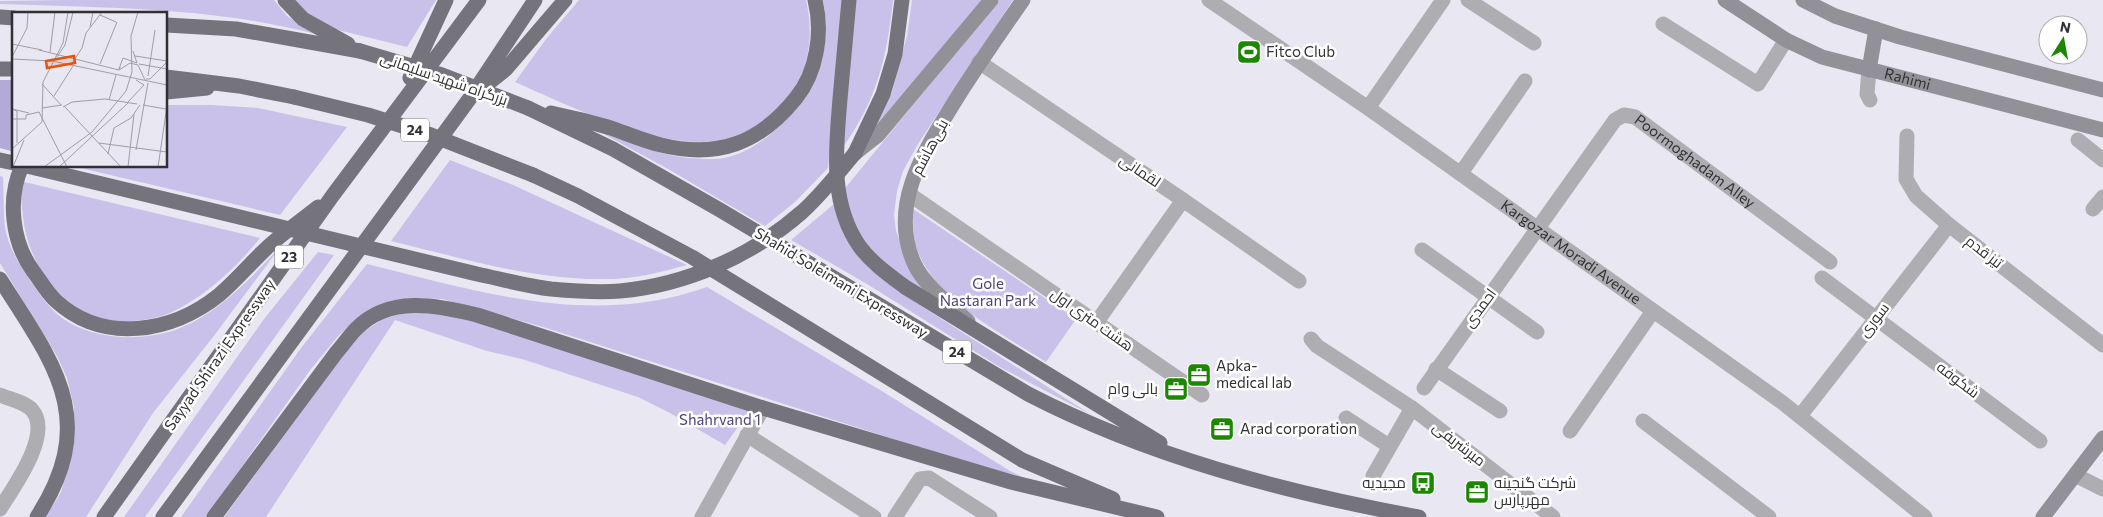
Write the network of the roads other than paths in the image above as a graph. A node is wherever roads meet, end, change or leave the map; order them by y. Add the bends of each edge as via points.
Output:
1 (284, 0) edge
2 (446, 0) edge
3 (479, 0) edge
4 (535, 0) edge
5 (565, 0) edge
6 (815, 0) edge
7 (849, 0) edge
8 (902, 0) edge
9 (991, 0) edge
10 (1023, 0) edge
11 (1209, 0) edge
12 (1443, 0) edge
13 (1468, 0) edge
14 (1726, 0) edge
15 (1803, 0) edge
16 (168, 24) edge
17 (1663, 24) dead end
18 (1876, 29) junction
19 (1786, 40) junction
20 (1534, 43) dead end
21 (360, 51) junction
22 (980, 62) junction
23 (1869, 70) junction
24 (168, 77) edge
25 (1525, 81) dead end
26 (239, 86) junction
27 (2103, 90) edge
28 (168, 92) edge
29 (470, 98) junction
30 (1870, 100) dead end
31 (398, 107) junction
32 (528, 108) junction
33 (1368, 108) junction
34 (2103, 130) edge
35 (1907, 136) dead end
36 (2078, 140) dead end
37 (855, 153) junction
38 (2103, 160) edge
39 (21, 168) edge
40 (35, 168) edge
41 (1461, 173) junction
42 (909, 194) junction
43 (333, 195) junction
44 (1183, 200) junction
45 (1948, 225) junction
46 (1538, 229) junction
47 (1422, 250) dead end
48 (1830, 262) dead end
49 (1822, 278) dead end
50 (0, 279) edge
51 (1299, 281) dead end
52 (1489, 296) junction
53 (1653, 311) junction
54 (1876, 319) junction
55 (1096, 322) junction
56 (1537, 332) dead end
57 (1311, 339) dead end
58 (992, 342) junction
59 (2103, 344) edge
60 (1436, 369) junction
61 (1424, 388) dead end
62 (0, 395) edge
63 (1202, 395) dead end
64 (763, 408) junction
65 (1412, 408) junction
66 (1500, 411) dead end
67 (1800, 416) junction
68 (1346, 418) dead end
69 (1643, 422) dead end
70 (1570, 431) dead end
71 (747, 435) junction
72 (2103, 438) edge
73 (2040, 441) dead end
74 (1389, 446) junction
75 (1191, 462) junction
76 (2074, 475) junction
77 (1373, 476) dead end
78 (2103, 489) edge
79 (0, 509) edge
80 (37, 517) edge
81 (104, 517) edge
82 (163, 517) edge
83 (214, 517) edge
84 (702, 517) edge
85 (874, 517) edge
86 (895, 517) edge
87 (990, 517) edge
88 (1157, 517) edge
89 (1419, 517) edge
90 (1553, 517) edge
91 (1769, 517) edge
92 (1925, 517) edge
93 (2043, 517) edge

1 - 21 highway via 302,19
2 - 31 highway
3 - 31 highway, Sayyad Shirazi Expressway / 23
4 - 29 highway
5 - 29 highway via 506,69
6 - 32 highway via 817,46 807,80 786,110 756,136 742,143 711,151 678,148
7 - 58 highway via 836,160 836,179 846,220 860,247 877,266
8 - 37 highway via 895,54 883,94
9 - 37 main road via 878,135
10 - 22 main road, بنی‌هاشم
11 - 33 street, Kargozar Moradi Avenue
12 - 33 street
13 - 20 street
14 - 19 main road, Rahimi
15 - 18 main road via 1835,16
16 - 21 highway, 24 via 236,29
17 - 19 street via 1758,84
18 - 23 main road
18 - 27 main road
19 - 23 main road, Rahimi via 1822,57
21 - 32 highway, بزرگراه شهید سلیمانی / 24, bridge via 442,75
22 - 42 main road, بنی‌هاشم via 925,151 914,172
22 - 44 street, لقمانی
23 - 30 street via 1867,94
23 - 34 main road, Rahimi
24 - 26 highway, 24
25 - 41 street
26 - 28 highway
26 - 88 highway, 24, bridge via 368,115 431,135 578,196 692,257 1022,460
29 - 82 highway
31 - 43 highway, Sayyad Shirazi Expressway / 23
32 - 75 highway, Shahid Soleimani Expressway / 24 via 613,149 712,205 1028,394 1104,430
33 - 41 street, Kargozar Moradi Avenue
35 - 45 street, تیز قدم via 1906,179 1916,196
36 - 38 street
37 - 40 highway, bridge via 803,211 752,249 691,276 619,291 548,288 476,274
39 - 43 highway via 16,179 13,216 27,262 55,300 79,319 127,329 174,321 218,295 270,245
41 - 46 street, Kargozar Moradi Avenue
42 - 55 street, هشت متری اول
42 - 58 main road, بنی‌هاشم via 905,217 914,263 921,275 954,309
43 - 81 highway, Sayyad Shirazi Expressway / 23
44 - 51 street, لقمانی
44 - 55 street
45 - 54 street, سوری
45 - 59 street, تیز قدم
46 - 48 street, Poormoghadam Alley via 1615,120 1624,115 1635,117
46 - 52 street, احمدی
46 - 53 street, Kargozar Moradi Avenue
47 - 52 street
49 - 54 street, شکوفه
50 - 80 highway via 32,328 58,378 66,405 68,429 61,469
52 - 56 street
52 - 60 street, احمدی
53 - 67 street, Kargozar Moradi Avenue
53 - 70 street
54 - 67 street, سوری
54 - 73 street, شکوفه
55 - 63 street, هشت متری اول
57 - 65 street
58 - 75 highway
60 - 61 street, احمدی
60 - 66 street
62 - 79 street via 33,410 38,434 25,469
64 - 71 street
64 - 83 highway via 477,315 420,304 397,306 357,327
64 - 88 highway via 1011,482
65 - 74 street
65 - 90 street, میرشریفی
67 - 92 street, Kargozar Moradi Avenue
68 - 74 street
69 - 91 street
71 - 84 street
71 - 85 street
72 - 76 main road
74 - 77 street
75 - 89 highway, Shahid Soleimani Expressway / 24 via 1296,491
76 - 78 street
76 - 93 main road
86 - 87 street via 920,480 929,478

